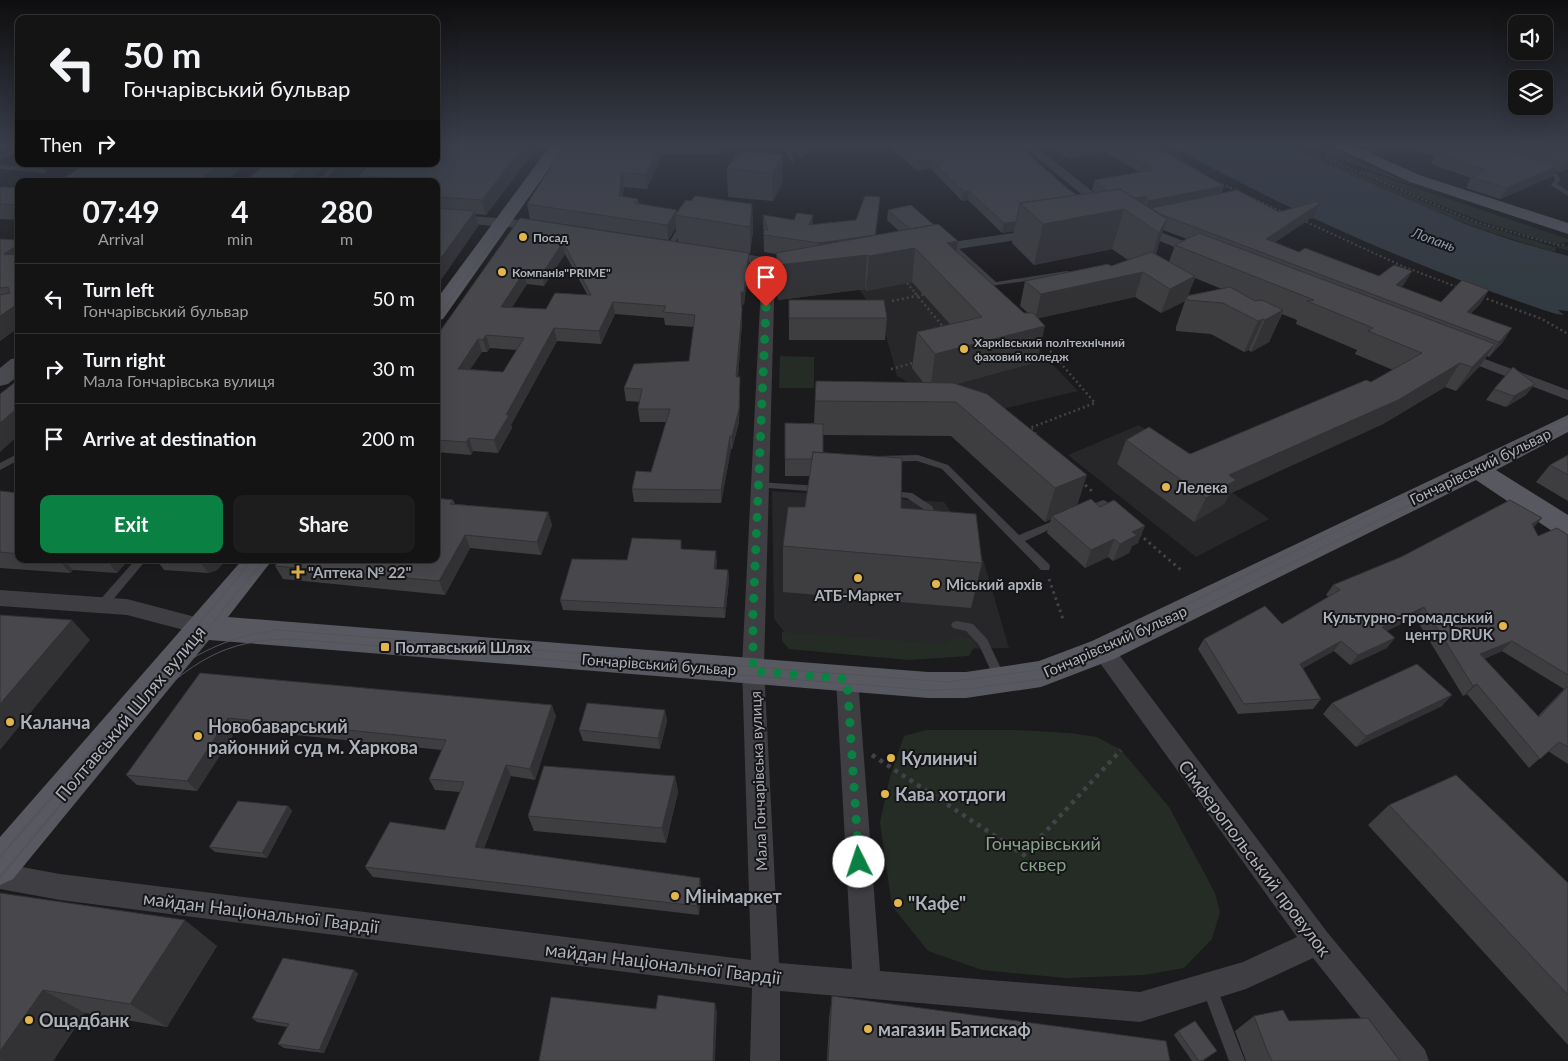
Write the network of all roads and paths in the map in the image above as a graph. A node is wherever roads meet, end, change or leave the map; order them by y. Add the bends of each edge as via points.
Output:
1 (522, 196) edge
2 (1097, 196) edge
3 (1246, 196) edge
4 (1414, 196) edge
5 (1466, 196) edge
6 (684, 216) edge
7 (1291, 216) edge
8 (440, 217) edge
9 (1300, 219) edge
10 (504, 221) junction
11 (558, 229) edge
12 (1568, 229) edge
13 (1049, 232) edge
14 (1568, 244) edge
15 (670, 246) edge
16 (954, 246) junction
17 (922, 251) edge
18 (708, 252) edge
19 (1214, 257) edge
20 (769, 262) junction
21 (817, 266) edge
22 (1072, 272) edge
23 (907, 283) dead end
24 (1463, 289) edge
25 (935, 292) edge
26 (917, 296) junction
27 (1480, 296) edge
28 (892, 300) dead end
29 (440, 309) edge
30 (946, 330) edge
31 (1568, 334) edge
32 (1038, 337) edge
33 (1440, 346) edge
34 (918, 362) edge
35 (15, 367) edge
36 (891, 369) dead end
37 (0, 379) edge
38 (1568, 395) edge
39 (1568, 422) edge
40 (1037, 435) edge
41 (15, 458) edge
42 (870, 460) edge
43 (0, 467) edge
44 (1477, 469) junction
45 (1077, 476) edge
46 (759, 485) junction
47 (830, 490) edge
48 (879, 493) edge
49 (1103, 503) joint
50 (1568, 528) edge
51 (1138, 533) edge
52 (933, 536) edge
53 (1018, 540) junction
54 (139, 563) edge
55 (256, 563) edge
56 (1045, 567) joint
57 (1181, 570) dead end
58 (0, 598) edge
59 (102, 605) junction
60 (1064, 622) dead end
61 (957, 625) dead end
62 (203, 627) junction
63 (1103, 650) junction
64 (753, 671) junction
65 (847, 679) junction
66 (1000, 680) junction
67 (1121, 750) dead end
68 (868, 752) dead end
69 (0, 866) edge
70 (0, 876) edge
71 (1317, 942) junction
72 (766, 976) junction
73 (867, 985) junction
74 (1210, 988) junction
75 (765, 1061) edge
76 (1237, 1061) edge
77 (1414, 1061) edge

1 - 10 main road
2 - 19 street via 1130,219
3 - 7 path
4 - 14 path via 1476,222 1557,246
5 - 12 main road
6 - 15 lane via 683,226
8 - 10 street
9 - 24 path via 1402,266
10 - 11 street
10 - 29 main road
13 - 16 street
16 - 17 street
16 - 22 lane via 994,284
18 - 20 street
20 - 21 street via 807,268
20 - 46 street, Мала Гончарівська вулиця
23 - 26 path
25 - 26 path
26 - 28 path
26 - 30 path
27 - 31 path via 1542,320
32 - 40 path via 1095,403 1030,428
33 - 38 street
34 - 36 path
35 - 37 street
39 - 44 main road, Гончарівський бульвар
41 - 43 lane
42 - 53 lane via 918,458 945,467
44 - 50 main road
44 - 63 main road, Гончарівський бульвар
45 - 49 path
46 - 47 lane
46 - 64 street, Мала Гончарівська вулиця
48 - 52 lane via 909,496 929,508 934,517
49 - 53 lane
51 - 57 path
53 - 56 lane
54 - 59 lane
55 - 62 main road, Полтавський Шлях вулиця
56 - 60 path
58 - 59 street
59 - 62 street via 127,607
61 - 66 lane via 969,627 983,642
62 - 64 main road, Гончарівський бульвар
62 - 69 main road, Полтавський Шлях вулиця
63 - 66 main road, Гончарівський бульвар via 1041,674
63 - 71 street, Сімферопольський провулок
64 - 65 main road, Гончарівський бульвар
64 - 72 street, Мала Гончарівська вулиця
65 - 66 main road, Гончарівський бульвар via 948,686
65 - 73 street
67 - 68 path via 1024,855
70 - 72 street, майдан Національної Гвардії
71 - 74 street, майдан Національної Гвардії
71 - 77 street, Сімферопольський провулок
72 - 73 street, майдан Національної Гвардії
72 - 75 street, Мала Гончарівська вулиця
73 - 74 street, майдан Національної Гвардії via 1140,1008
74 - 76 lane

